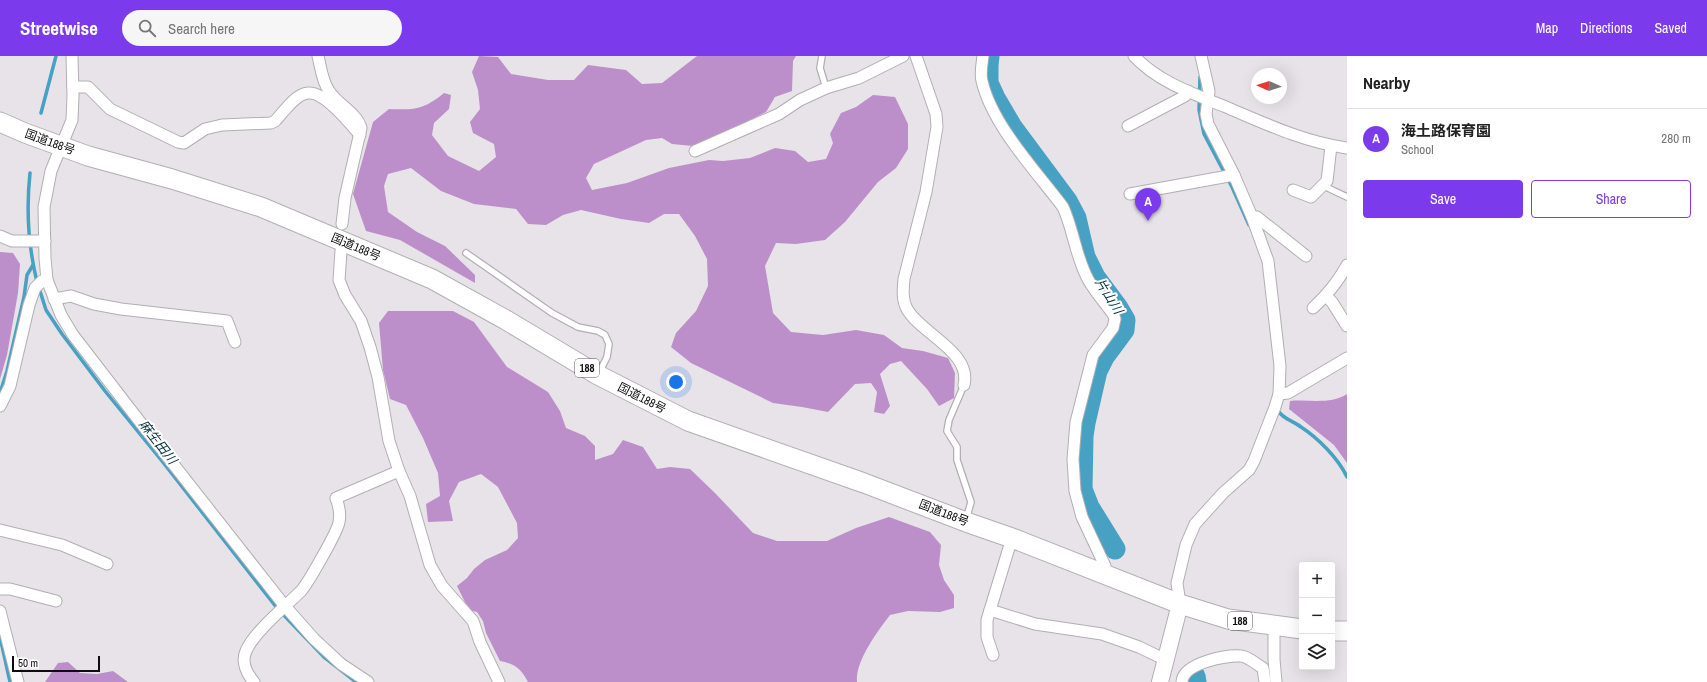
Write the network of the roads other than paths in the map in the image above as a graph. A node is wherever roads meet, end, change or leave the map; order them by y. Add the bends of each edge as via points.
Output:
1 (72, 56) edge
2 (318, 56) edge
3 (822, 56) edge
4 (903, 56) edge
5 (916, 56) edge
6 (983, 56) edge
7 (1134, 56) edge
8 (1201, 56) edge
9 (73, 87) junction
10 (826, 88) junction
11 (1188, 91) junction
12 (1207, 99) junction
13 (0, 122) edge
14 (1128, 126) dead end
15 (360, 135) junction
16 (1331, 146) junction
17 (60, 147) junction
18 (1347, 148) edge
19 (695, 151) dead end
20 (1234, 175) junction
21 (1324, 184) junction
22 (1292, 190) dead end
23 (1130, 194) dead end
24 (1347, 196) edge
25 (1252, 217) junction
26 (342, 224) dead end
27 (0, 236) edge
28 (45, 241) junction
29 (341, 251) dead end
30 (466, 253) dead end
31 (1306, 256) dead end
32 (1347, 265) edge
33 (47, 280) junction
34 (1326, 296) junction
35 (54, 299) junction
36 (1313, 308) dead end
37 (1347, 326) edge
38 (235, 342) dead end
39 (1347, 358) edge
40 (598, 375) junction
41 (964, 385) joint
42 (1279, 394) junction
43 (0, 406) edge
44 (399, 471) junction
45 (966, 522) junction
46 (0, 530) edge
47 (1012, 538) junction
48 (107, 564) dead end
49 (1106, 575) junction
50 (0, 589) edge
51 (56, 602) dead end
52 (1180, 604) junction
53 (284, 605) junction
54 (990, 610) junction
55 (1, 617) edge
56 (1274, 626) junction
57 (1299, 629) edge
58 (1335, 631) edge
59 (1347, 631) edge
60 (993, 655) dead end
61 (1166, 660) junction
62 (18, 682) edge
63 (254, 682) edge
64 (368, 682) edge
65 (500, 682) edge
66 (1160, 682) edge
67 (1182, 682) edge
68 (1265, 682) edge
69 (1276, 682) edge

1 - 9 street
2 - 15 street via 323,80 329,92 359,120
3 - 10 lane via 820,68
4 - 10 street via 859,78
5 - 41 street via 936,114 937,128 926,192 902,294 907,308 916,321 953,352 962,364 966,377
6 - 49 street via 982,80 993,110 1002,127 1064,207 1089,281 1115,319 1113,328 1094,355 1076,422 1074,448 1075,490 1082,517 1105,566
7 - 11 street via 1149,70
8 - 12 street via 1208,86
9 - 15 street via 88,87 110,109 178,142 184,143 204,129 222,125 271,123 307,93 318,94
9 - 17 street via 72,120
10 - 19 street via 800,100 779,114
11 - 12 street
11 - 14 street via 1185,96
12 - 16 street via 1288,133
12 - 20 street via 1208,124
13 - 17 highway, 国道188号 / 188
15 - 26 street via 344,198
16 - 18 street
16 - 21 street via 1327,182
17 - 28 street via 46,193
17 - 40 highway, 国道188号 / 188 via 224,194 362,249 432,279
20 - 23 street
20 - 25 street
21 - 22 street via 1311,197
21 - 24 lane
25 - 31 street via 1257,218
25 - 42 street via 1270,270 1280,366
27 - 28 street via 12,241
28 - 33 street
29 - 44 street via 339,280 361,321 370,347 389,441
30 - 40 lane via 552,313 578,327 605,335 609,344 607,357
32 - 34 street
33 - 35 street
33 - 43 street via 35,288 10,386
34 - 36 street
34 - 37 street
35 - 38 street via 71,296 121,309 227,320
35 - 53 street via 60,315 73,335
39 - 42 street via 1288,393
40 - 45 highway, 国道188号 / 188 via 688,421
41 - 45 lane via 947,431 957,447 957,460 971,502
42 - 52 street via 1249,470 1223,493 1195,524 1186,545 1177,583
44 - 53 street via 336,498 340,511 334,536 302,590
44 - 65 street via 410,496 430,565 442,586 473,622
45 - 47 highway, 国道188号 / 188
46 - 48 street via 62,545
47 - 49 highway, 国道188号 / 188
47 - 54 street
49 - 52 highway, 国道188号 / 188
50 - 51 street via 10,589
52 - 56 highway, 国道188号 / 188 via 1228,619
52 - 61 main road
53 - 63 street via 245,652 246,669
53 - 64 street via 314,639 341,664
54 - 60 street via 987,637
54 - 61 street via 1035,624 1102,634
55 - 62 street
56 - 57 highway, 国道188号 / 188
56 - 69 street
58 - 59 highway
61 - 66 main road
67 - 68 street via 1186,674 1200,663 1210,659 1241,656 1263,668

